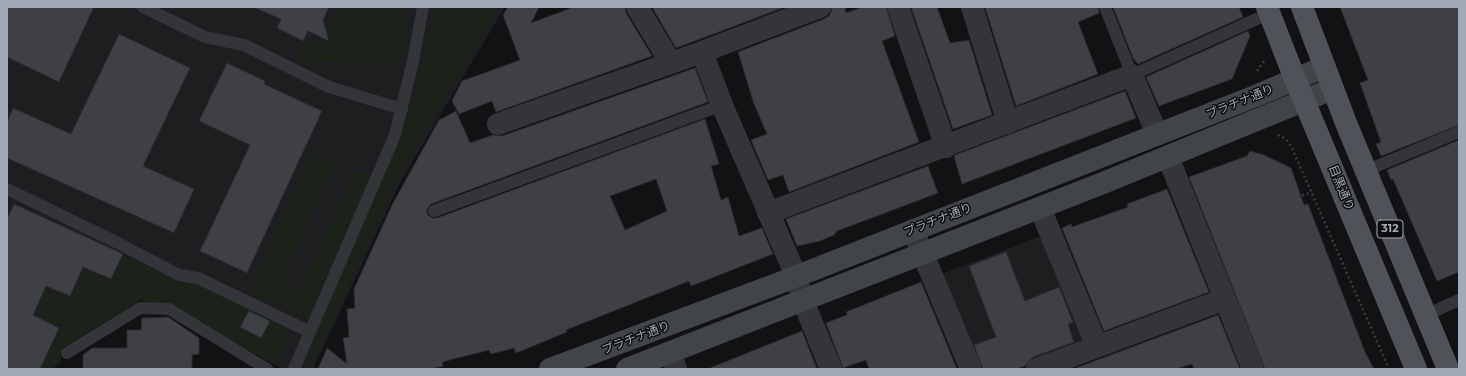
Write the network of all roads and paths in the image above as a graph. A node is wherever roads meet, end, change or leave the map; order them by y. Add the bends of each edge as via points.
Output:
1 (143, 7) edge
2 (423, 7) edge
3 (637, 7) edge
4 (820, 7) edge
5 (898, 7) edge
6 (972, 7) edge
7 (1105, 7) edge
8 (1302, 7) edge
9 (1269, 10) edge
10 (702, 52) junction
11 (671, 63) junction
12 (1324, 67) junction
13 (1132, 75) junction
14 (1295, 79) junction
15 (1332, 89) junction
16 (1304, 101) junction
17 (722, 104) junction
18 (402, 109) junction
19 (1008, 123) junction
20 (498, 124) dead end
21 (1459, 132) edge
22 (1157, 134) junction
23 (1274, 134) dead end
24 (1298, 143) dead end
25 (1291, 146) junction
26 (946, 147) junction
27 (1168, 157) junction
28 (1365, 172) junction
29 (7, 189) edge
30 (1312, 192) junction
31 (1040, 208) junction
32 (434, 210) dead end
33 (768, 213) junction
34 (913, 230) junction
35 (1198, 231) junction
36 (922, 254) junction
37 (796, 276) junction
38 (1225, 299) junction
39 (1459, 300) edge
40 (803, 301) junction
41 (1426, 315) junction
42 (310, 332) junction
43 (1097, 346) junction
44 (67, 353) dead end
45 (673, 360) edge
46 (267, 369) edge
47 (294, 369) edge
48 (550, 369) edge
49 (627, 369) edge
50 (831, 369) edge
51 (971, 369) edge
52 (1036, 369) edge
53 (1253, 369) edge
54 (1389, 369) edge
55 (1416, 369) edge
56 (1448, 369) edge

1 - 18 lane via 205,37 244,45 329,87
2 - 18 lane
3 - 11 street
4 - 10 street
5 - 26 street
6 - 19 street
7 - 13 lane
8 - 12 main road, 312
9 - 13 lane
9 - 14 main road, 目黒通り / 312
10 - 11 street
10 - 17 street
11 - 20 street
12 - 14 main road, プラチナ通り
12 - 15 main road, 312
13 - 19 street
13 - 22 street
14 - 16 main road, 目黒通り / 312
14 - 22 main road, プラチナ通り
15 - 16 main road, プラチナ通り
15 - 28 main road, 312
16 - 27 main road, プラチナ通り
16 - 55 main road, 目黒通り / 312
17 - 32 lane
17 - 33 street
18 - 42 lane via 395,136
19 - 26 street
21 - 28 lane
22 - 34 main road, プラチナ通り
23 - 25 path via 1280,135
24 - 25 path
25 - 30 path
26 - 33 street
27 - 31 main road, プラチナ通り
27 - 35 street
28 - 41 main road, 312
29 - 42 lane via 179,275 198,278
30 - 35 path
30 - 54 path
31 - 36 main road, プラチナ通り
31 - 43 street
33 - 37 street
34 - 36 street
34 - 37 main road, プラチナ通り
35 - 38 street
36 - 40 main road, プラチナ通り
36 - 51 street
37 - 40 street
37 - 48 main road, プラチナ通り
38 - 43 street
38 - 53 street
39 - 41 lane
40 - 45 main road, プラチナ通り
40 - 50 street
41 - 56 main road, 312
42 - 47 lane
43 - 52 street
44 - 46 lane via 140,308 169,309
45 - 49 main road, プラチナ通り

